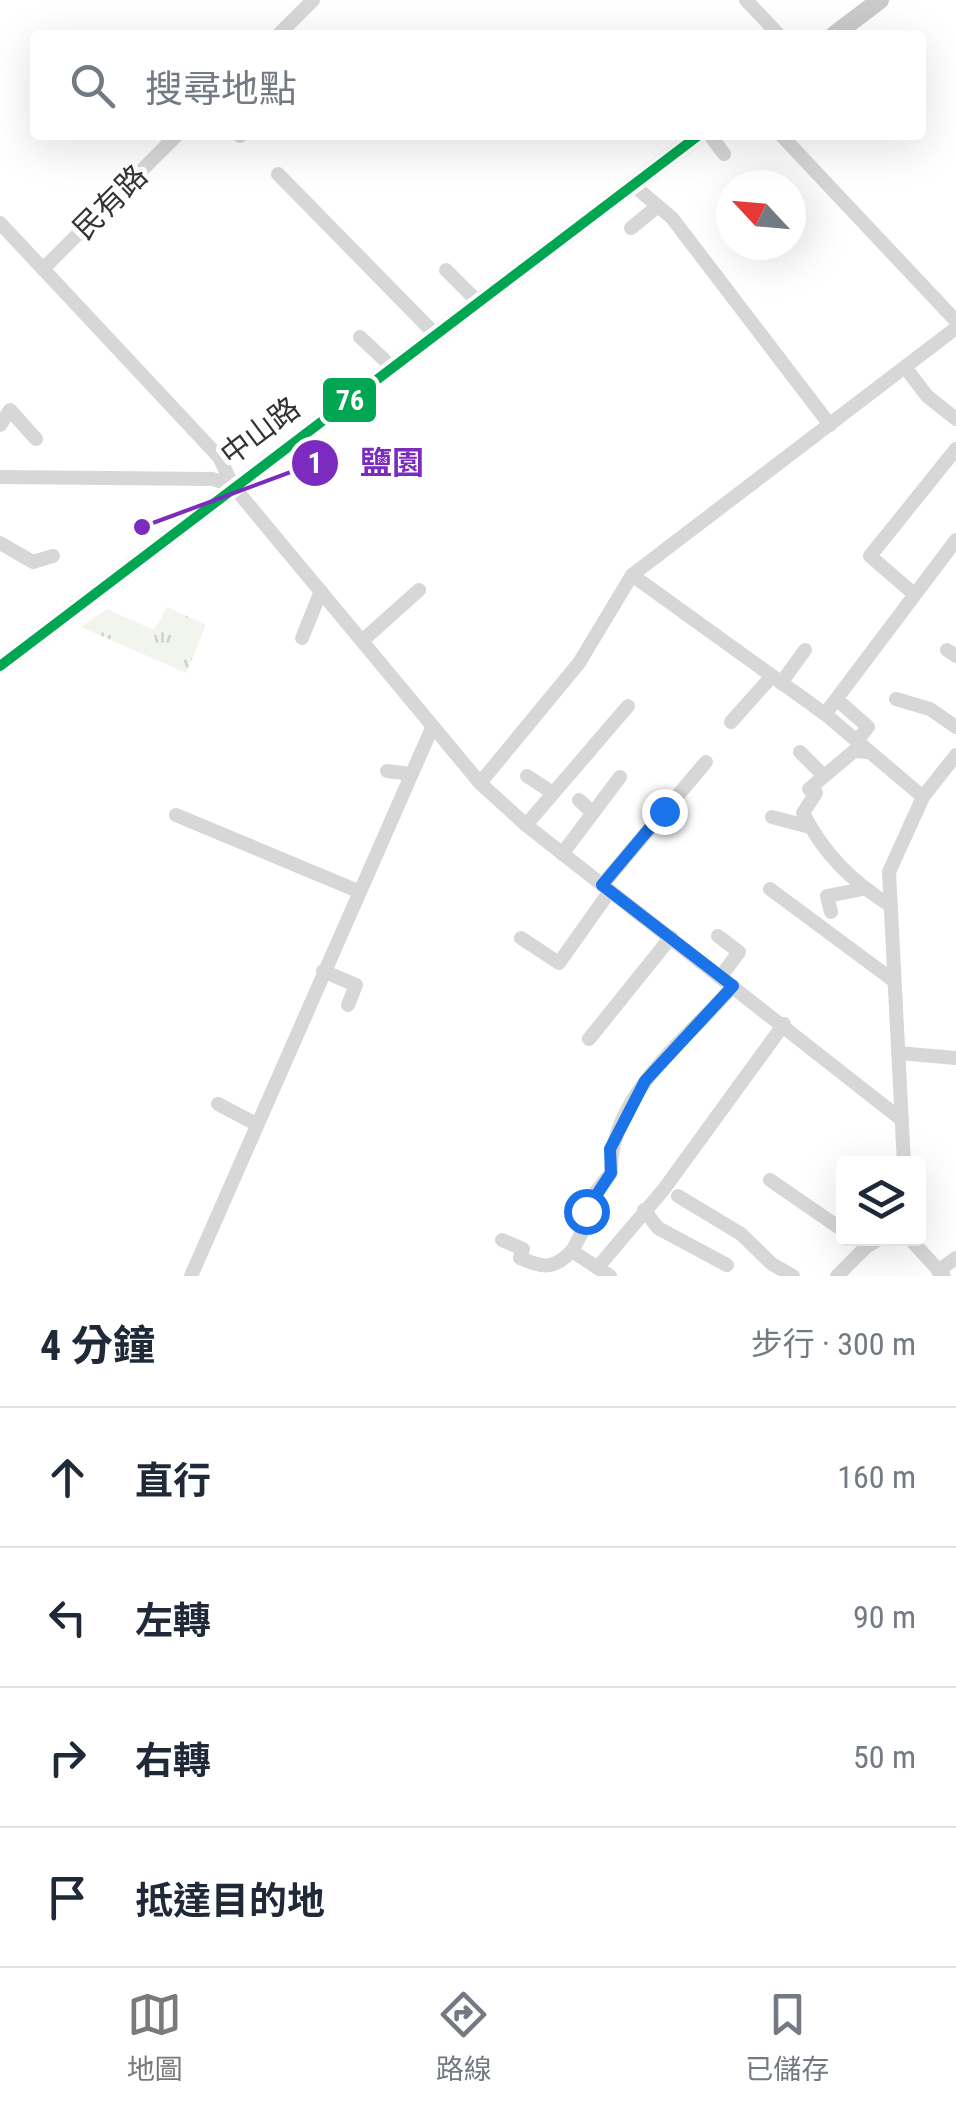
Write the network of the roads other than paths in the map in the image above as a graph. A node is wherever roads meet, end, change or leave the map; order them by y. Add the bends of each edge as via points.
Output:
1 (313, 0) edge
2 (746, 0) edge
3 (880, 0) edge
4 (283, 30) edge
5 (774, 30) edge
6 (841, 30) edge
7 (172, 140) edge
8 (693, 140) edge
9 (714, 140) edge
10 (786, 140) edge
11 (724, 154) dead end
12 (278, 174) dead end
13 (632, 185) junction
14 (658, 206) junction
15 (0, 223) edge
16 (632, 228) dead end
17 (43, 269) junction
18 (446, 270) dead end
19 (477, 301) junction
20 (956, 325) edge
21 (434, 333) junction
22 (360, 337) dead end
23 (391, 366) junction
24 (905, 367) junction
25 (956, 419) edge
26 (830, 424) junction
27 (0, 426) edge
28 (36, 439) dead end
29 (956, 449) edge
30 (0, 477) edge
31 (234, 486) junction
32 (956, 540) edge
33 (0, 542) edge
34 (53, 556) dead end
35 (632, 575) junction
36 (419, 590) dead end
37 (321, 591) junction
38 (914, 594) junction
39 (302, 638) dead end
40 (362, 641) junction
41 (806, 650) dead end
42 (0, 666) edge
43 (777, 680) junction
44 (896, 699) dead end
45 (842, 704) dead end
46 (628, 706) dead end
47 (825, 714) junction
48 (732, 722) dead end
49 (956, 727) edge
50 (432, 728) junction
51 (857, 741) junction
52 (800, 752) dead end
53 (870, 752) junction
54 (956, 755) edge
55 (706, 762) dead end
56 (387, 771) dead end
57 (411, 774) junction
58 (822, 774) junction
59 (527, 776) dead end
60 (620, 777) dead end
61 (480, 783) junction
62 (553, 793) junction
63 (923, 797) junction
64 (578, 800) dead end
65 (592, 813) junction
66 (176, 815) dead end
67 (772, 816) dead end
68 (526, 825) junction
69 (810, 827) junction
70 (562, 854) junction
71 (606, 888) junction
72 (770, 889) dead end
73 (863, 889) junction
74 (358, 891) junction
75 (891, 906) junction
76 (831, 912) dead end
77 (718, 936) dead end
78 (671, 937) junction
79 (521, 938) dead end
80 (323, 971) junction
81 (727, 981) junction
82 (894, 982) junction
83 (348, 1005) dead end
84 (784, 1024) junction
85 (589, 1039) dead end
86 (898, 1053) junction
87 (956, 1058) edge
88 (218, 1104) dead end
89 (902, 1120) junction
90 (256, 1124) junction
91 (904, 1156) edge
92 (770, 1180) dead end
93 (678, 1196) dead end
94 (644, 1210) junction
95 (836, 1225) edge
96 (502, 1240) dead end
97 (857, 1246) edge
98 (916, 1246) edge
99 (572, 1251) junction
100 (956, 1258) edge
101 (728, 1265) dead end
102 (604, 1272) edge
103 (941, 1274) edge
104 (191, 1276) edge
105 (793, 1276) edge
106 (837, 1276) edge

1 - 4 street
2 - 5 street
3 - 6 main road
7 - 17 street, 民有路
8 - 13 main road, 中山路
9 - 11 street
10 - 20 street
12 - 21 street
13 - 14 street
13 - 19 main road, 中山路
14 - 16 street
14 - 26 street
15 - 17 street
17 - 31 street via 219,458
18 - 19 street
19 - 21 main road, 中山路
20 - 24 street
21 - 23 main road, 中山路
22 - 23 street
23 - 31 main road, 中山路
24 - 25 street
24 - 26 street
26 - 35 street
27 - 28 street via 10,410
29 - 38 street via 870,556
30 - 31 street via 213,480
31 - 37 street
31 - 42 main road, 中山路
32 - 38 street
33 - 34 street via 33,562
35 - 43 street
35 - 61 street via 579,663
36 - 40 street
37 - 39 street
37 - 40 street
38 - 47 street
40 - 50 street
41 - 43 street
43 - 47 street
43 - 48 street
44 - 49 street via 930,709
45 - 51 street via 868,727
46 - 62 street
47 - 51 street
50 - 57 street
50 - 61 street
51 - 53 street
52 - 58 street
53 - 58 street via 854,750
53 - 63 street
54 - 63 street
55 - 71 street
56 - 57 street
57 - 74 street
58 - 69 street via 808,788 816,794 803,812
59 - 62 street
60 - 65 street
61 - 68 street
62 - 68 street
63 - 75 street via 889,872
64 - 65 street
65 - 70 street
66 - 74 street
67 - 69 street
68 - 70 street
69 - 73 street via 822,850
70 - 71 street
71 - 78 street
71 - 79 street via 559,963
72 - 82 street
73 - 75 street
73 - 76 street via 827,896
74 - 80 street
75 - 82 street
77 - 81 street via 739,952
78 - 81 street
78 - 85 street
80 - 83 street via 356,986
80 - 90 street
81 - 84 street
81 - 99 street via 645,1081 610,1149 611,1173 590,1199
82 - 86 street
84 - 89 street
84 - 94 street
86 - 87 street
86 - 89 street
88 - 90 street
89 - 91 street
90 - 104 street
92 - 95 street
93 - 105 street
94 - 101 street via 658,1228
94 - 102 street
96 - 99 street via 544,1268
97 - 106 street
98 - 103 street
99 - 102 street
100 - 103 street

